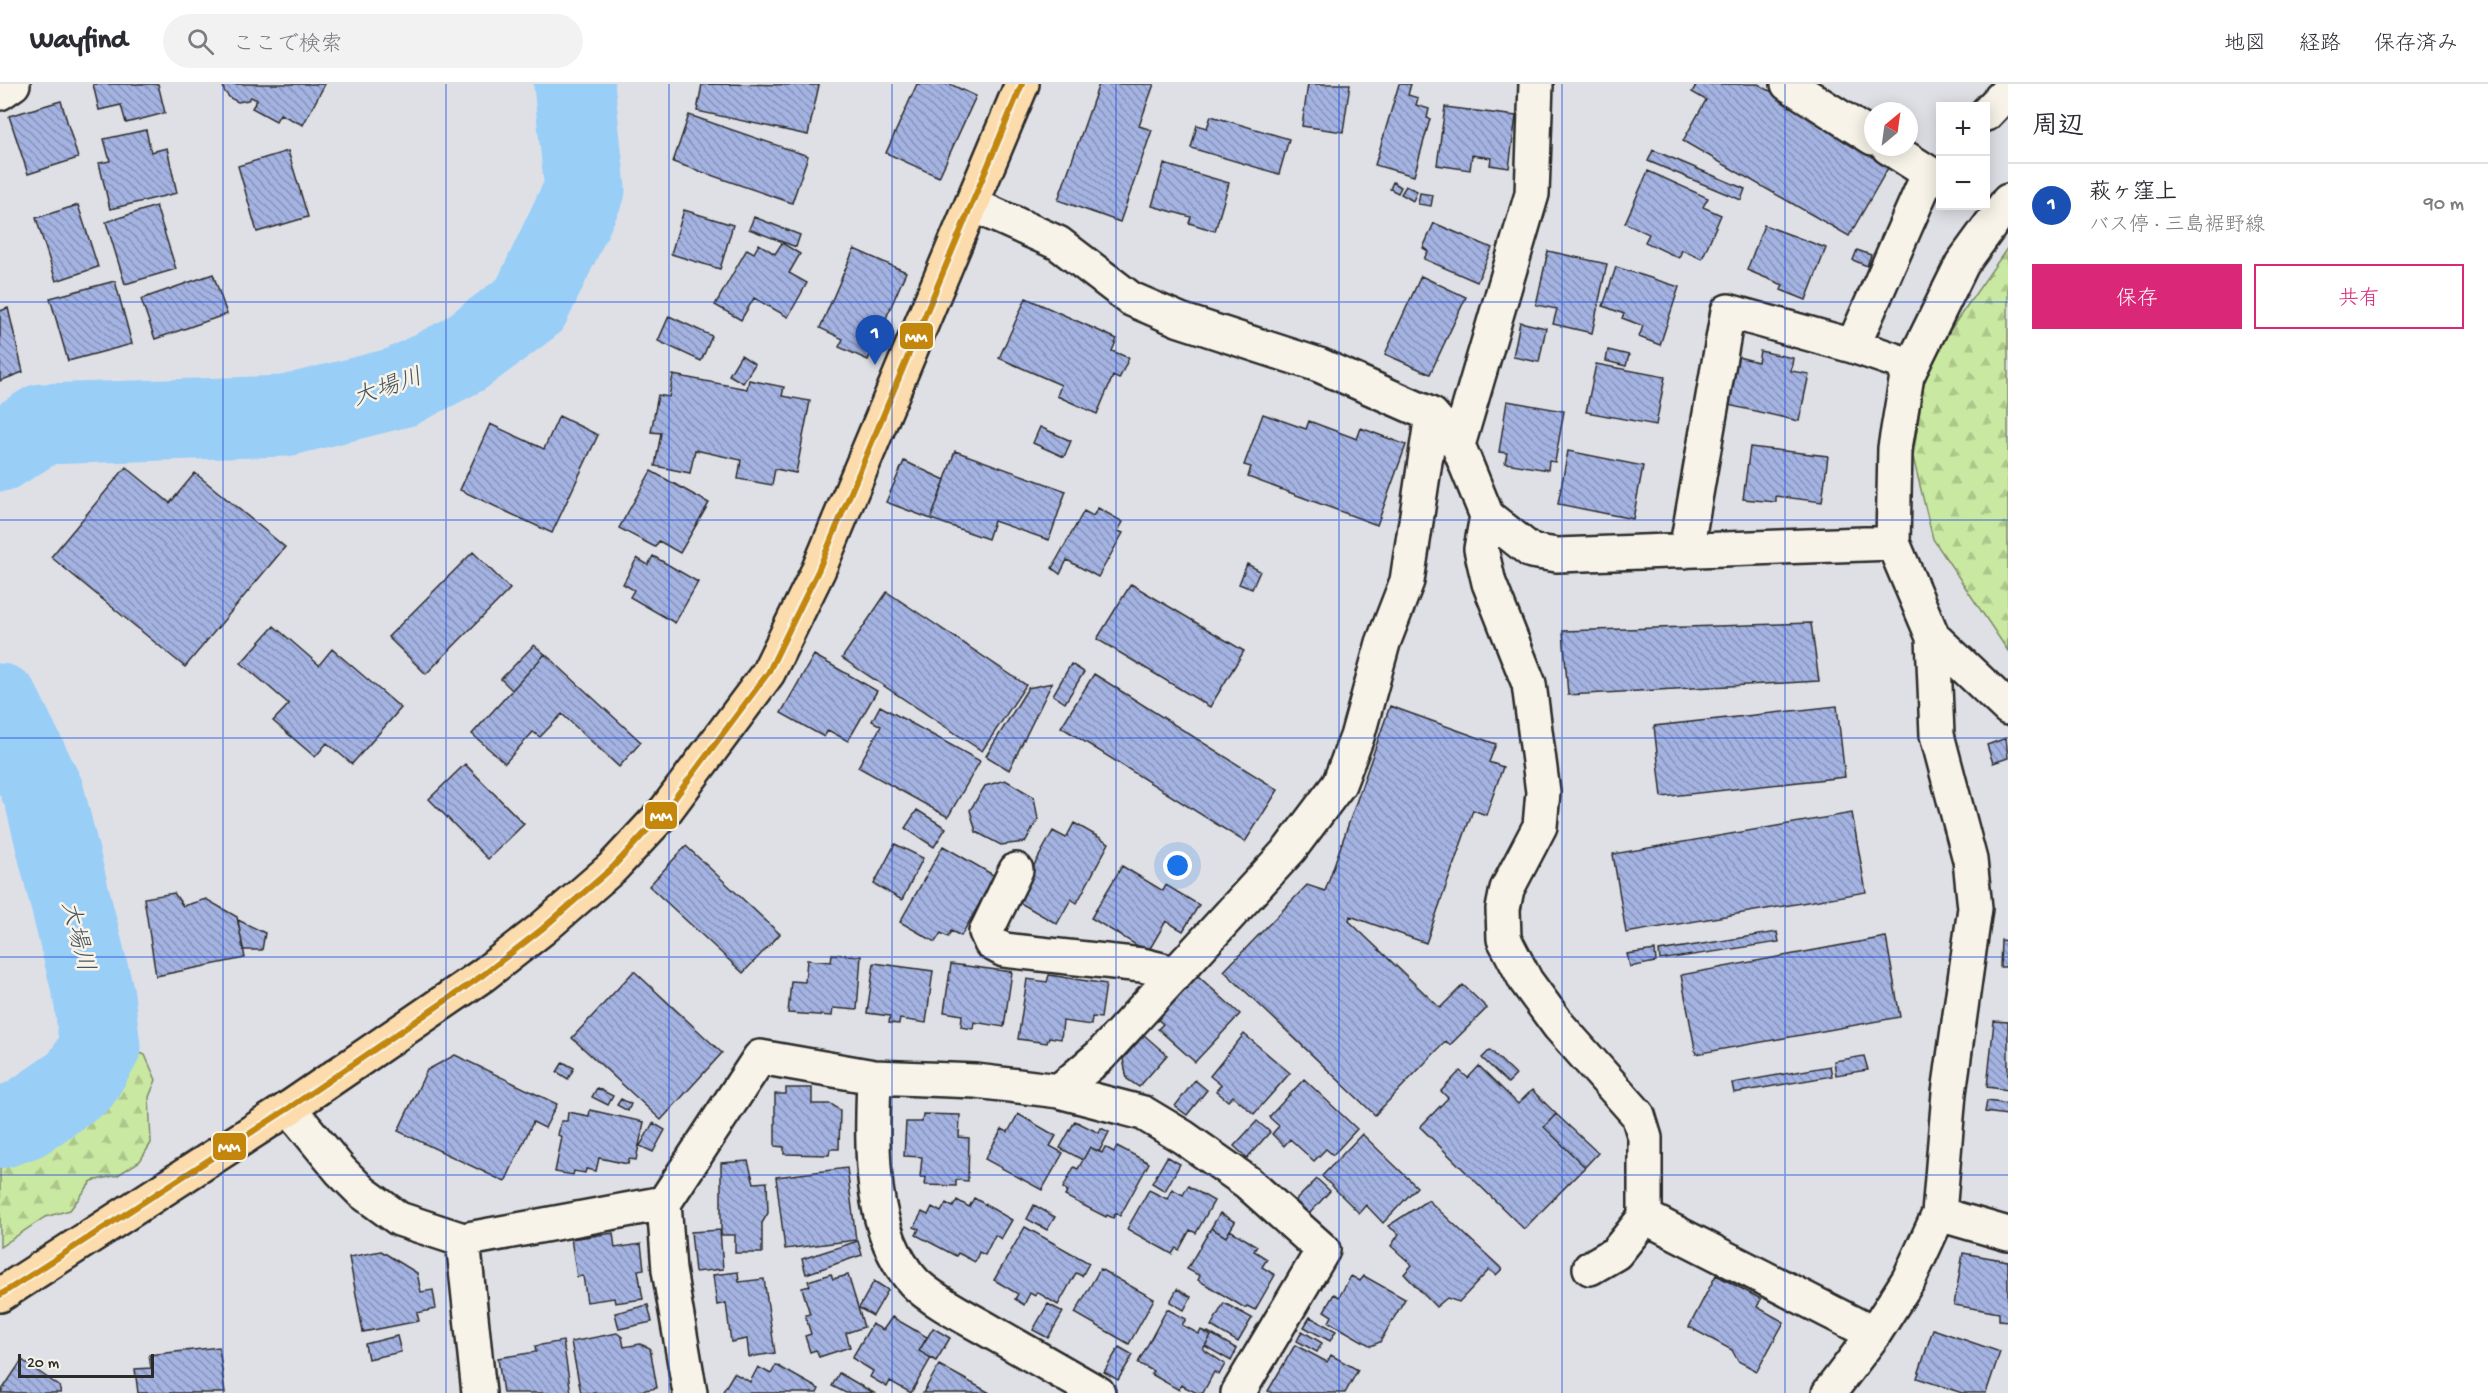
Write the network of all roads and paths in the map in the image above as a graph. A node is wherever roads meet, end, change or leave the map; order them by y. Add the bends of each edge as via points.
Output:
1 (13, 84) edge
2 (1022, 84) edge
3 (1536, 84) edge
4 (1788, 84) edge
5 (2008, 91) edge
6 (0, 93) edge
7 (1990, 110) edge
8 (1864, 132) edge
9 (1909, 156) edge
10 (1935, 167) edge
11 (2008, 201) edge
12 (973, 205) junction
13 (1853, 346) junction
14 (1912, 366) junction
15 (1432, 415) junction
16 (1458, 445) junction
17 (1486, 516) junction
18 (1893, 543) junction
19 (1686, 551) junction
20 (1933, 637) junction
21 (2008, 708) edge
22 (1016, 870) dead end
23 (1173, 977) junction
24 (874, 1077) junction
25 (1059, 1091) junction
26 (289, 1108) junction
27 (664, 1203) junction
28 (1939, 1214) junction
29 (1645, 1217) junction
30 (2008, 1234) edge
31 (463, 1240) junction
32 (1590, 1268) dead end
33 (0, 1295) edge
34 (1874, 1334) junction
35 (479, 1393) edge
36 (690, 1393) edge
37 (1098, 1393) edge
38 (1238, 1393) edge
39 (1829, 1393) edge

1 - 6 street
2 - 12 main road
3 - 16 street via 1532,194
4 - 8 street
5 - 7 street
9 - 10 street
10 - 13 street
11 - 14 street via 1962,264
12 - 15 street via 1058,243 1131,299 1180,320 1319,365
12 - 26 main road via 799,613 768,673 714,748 666,810 612,868 542,929 483,975
13 - 14 street
13 - 19 street via 1728,311
14 - 18 street via 1895,448
15 - 16 street
15 - 23 street via 1407,581 1383,643 1340,784 1290,849
16 - 17 street
17 - 19 street via 1531,551 1557,555
17 - 29 street via 1481,549 1489,583 1529,684 1542,792 1540,826 1507,889 1504,939 1526,981 1559,1026 1638,1114 1645,1138
18 - 19 street
18 - 20 street
20 - 21 street
20 - 28 street via 1937,735 1970,860 1975,908 1949,1093
22 - 23 street via 986,932 991,943 1004,950 1142,966
23 - 25 street via 1100,1056
24 - 25 street via 976,1081
24 - 27 street via 760,1057
24 - 37 street via 871,1148 882,1221 896,1255 915,1283 956,1312
25 - 38 street via 1143,1113 1183,1137 1247,1182 1323,1250
26 - 31 street via 362,1192 399,1219
26 - 33 main road
27 - 31 street
27 - 36 street via 669,1270
28 - 30 street
28 - 34 street via 1909,1279
29 - 32 street via 1616,1253
29 - 34 street
31 - 35 street
34 - 39 street

